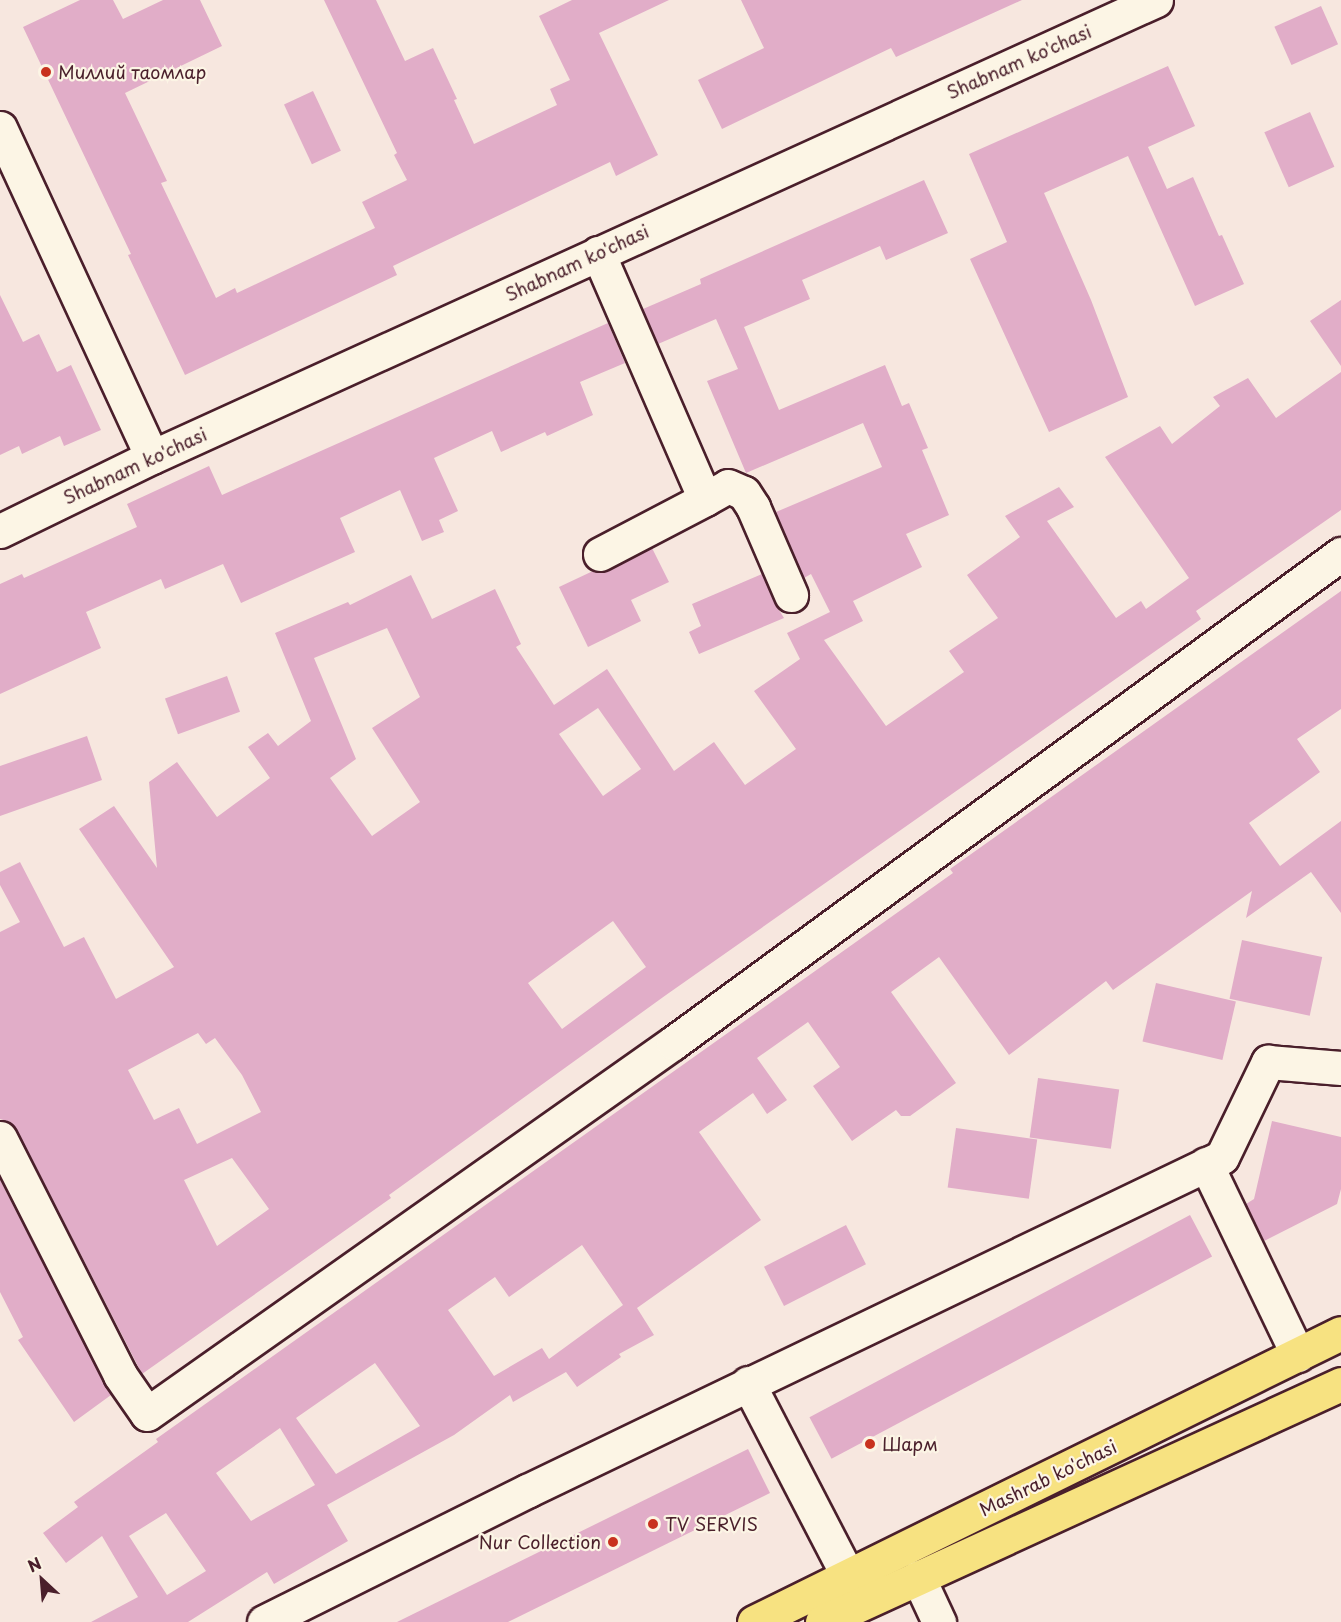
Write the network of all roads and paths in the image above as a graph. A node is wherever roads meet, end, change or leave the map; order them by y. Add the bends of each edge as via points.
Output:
1 (1156, 0) edge
2 (0, 128) edge
3 (598, 253) junction
4 (152, 457) junction
5 (705, 499) junction
6 (0, 531) edge
7 (600, 554) dead end
8 (1341, 555) edge
9 (791, 595) dead end
10 (1341, 1068) edge
11 (0, 1138) edge
12 (1206, 1164) junction
13 (1341, 1333) edge
14 (1298, 1355) junction
15 (748, 1383) junction
16 (1341, 1384) edge
17 (848, 1576) junction
18 (918, 1576) junction
19 (304, 1613) edge
20 (264, 1622) edge
21 (754, 1622) edge
22 (822, 1622) edge
23 (939, 1622) edge

1 - 3 street, Shabnam ko'chasi
2 - 4 street
3 - 4 street, Shabnam ko'chasi
3 - 5 street
4 - 6 street, Shabnam ko'chasi
5 - 7 street
5 - 9 street via 728,486 744,493
8 - 11 street via 673,1043 140,1417
10 - 12 street via 1268,1062 1222,1157
12 - 14 street
12 - 15 street
13 - 14 main road, Mashrab ko'chasi
14 - 17 main road, Mashrab ko'chasi
15 - 17 street
15 - 19 street
16 - 18 main road, Mashrab ko'chasi
17 - 21 main road, Mashrab ko'chasi
18 - 22 main road, Mashrab ko'chasi
18 - 23 street
19 - 20 street

